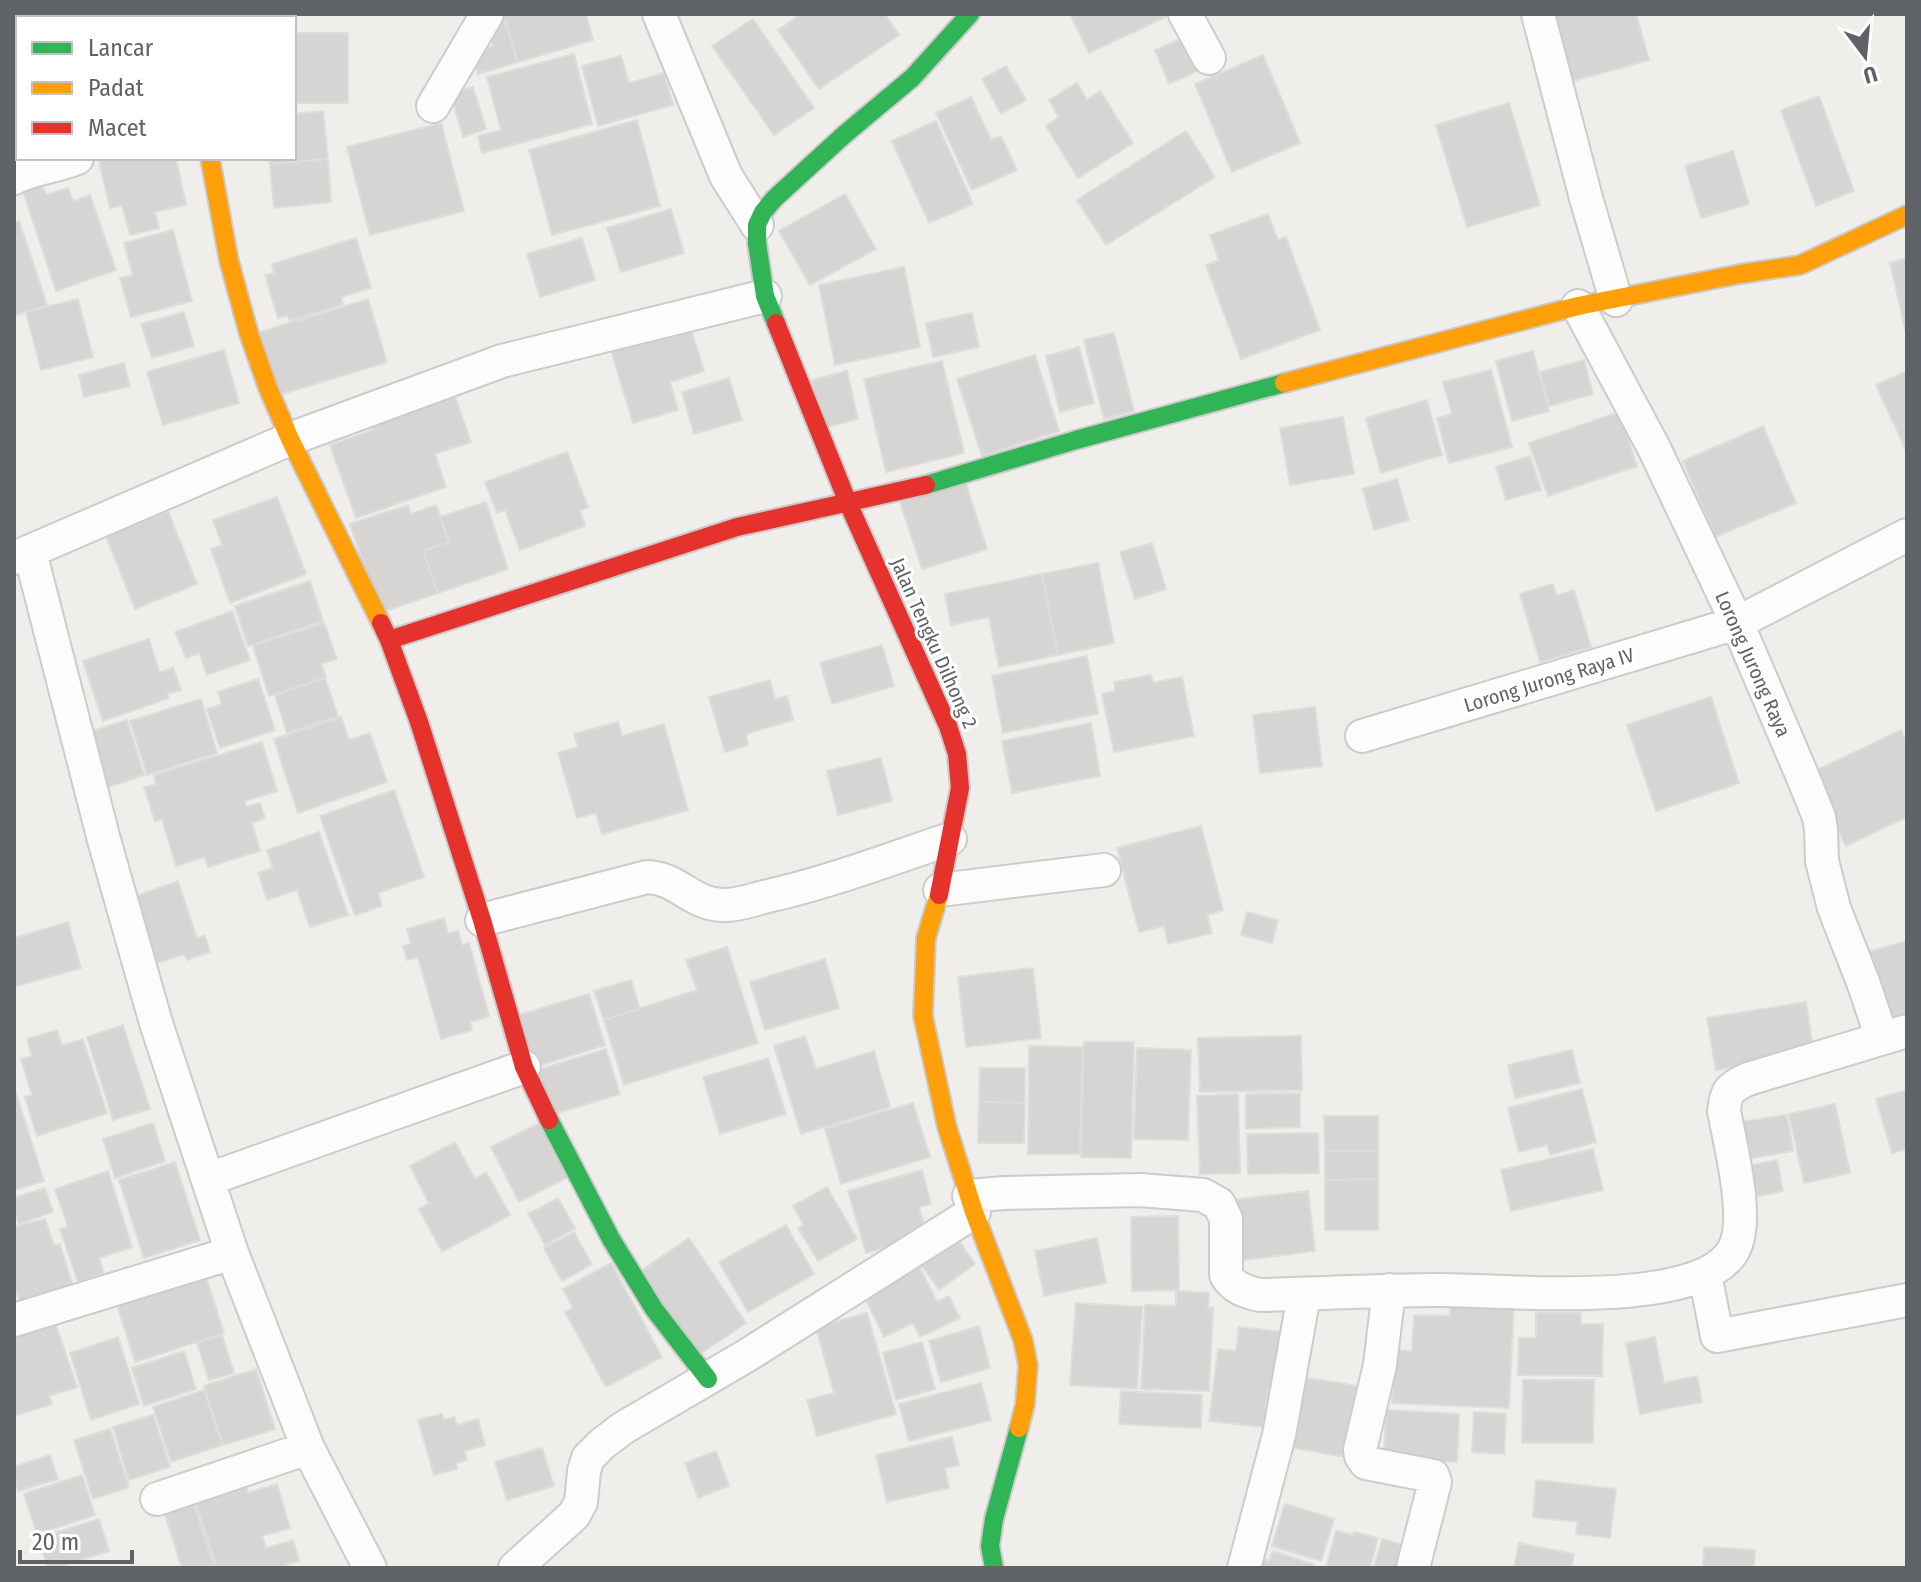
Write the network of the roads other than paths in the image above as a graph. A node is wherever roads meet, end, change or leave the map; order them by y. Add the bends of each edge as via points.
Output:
1 (487, 14) edge
2 (659, 14) edge
3 (970, 14) edge
4 (1185, 14) edge
5 (1538, 14) edge
6 (941, 26) edge
7 (1209, 58) dead end
8 (433, 106) dead end
9 (71, 160) edge
10 (210, 160) edge
11 (17, 168) edge
12 (1907, 215) edge
13 (757, 225) junction
14 (765, 296) junction
15 (1616, 300) junction
16 (1578, 306) junction
17 (290, 439) junction
18 (848, 503) junction
19 (1907, 535) edge
20 (22, 555) edge
21 (1737, 623) junction
22 (389, 640) junction
23 (1362, 736) dead end
24 (950, 839) junction
25 (1104, 870) dead end
26 (940, 890) junction
27 (482, 920) junction
28 (1894, 1035) edge
29 (524, 1067) junction
30 (209, 1179) junction
31 (972, 1204) junction
32 (232, 1253) junction
33 (1705, 1274) junction
34 (1389, 1290) junction
35 (1304, 1295) junction
36 (1907, 1300) edge
37 (14, 1320) edge
38 (708, 1379) junction
39 (308, 1448) junction
40 (157, 1499) dead end
41 (370, 1568) edge
42 (515, 1568) edge
43 (994, 1568) edge
44 (1244, 1568) edge
45 (1413, 1568) edge

1 - 8 street
2 - 13 street via 726,176
3 - 6 street
4 - 7 street
5 - 15 street
6 - 13 street via 912,78 775,198
9 - 11 street
10 - 17 street via 249,334
12 - 15 street via 1800,265
13 - 14 street, Jalan Tengku Dilhong 2
14 - 17 street via 502,361
14 - 18 street, Jalan Tengku Dilhong 2
15 - 16 street
16 - 18 street
16 - 21 street, Lorong Jurong Raya via 1654,448
17 - 20 street
17 - 22 street
18 - 22 street via 737,527
18 - 24 street, Jalan Tengku Dilhong 2 via 953,740 960,788
19 - 21 street, Lorong Jurong Raya IV
20 - 30 street via 156,1023
21 - 23 street, Lorong Jurong Raya IV
21 - 28 street, Lorong Jurong Raya via 1819,817 1822,861 1834,908 1863,982
22 - 27 street
24 - 26 street, Jalan Tengku Dilhong 2
24 - 27 street via 800,888 728,905 707,903 672,882 647,877
25 - 26 street
26 - 31 street, Jalan Tengku Dilhong 2 via 926,938 923,1016 947,1127
27 - 29 street
28 - 33 street via 1748,1079 1729,1090 1724,1111 1740,1202 1739,1229 1735,1248
29 - 30 street
29 - 38 street via 611,1239 654,1309
30 - 32 street
31 - 35 street via 1004,1193 1140,1190 1203,1195 1219,1204 1226,1219 1230,1282 1260,1295
31 - 38 street
31 - 43 street, Jalan Tengku Dilhong 2 via 1028,1365 1025,1405 994,1519
32 - 37 street
32 - 39 street
33 - 34 street via 1677,1284 1557,1294
33 - 36 street via 1717,1336
34 - 35 street
34 - 45 street via 1380,1365 1360,1450 1366,1463 1433,1476
35 - 44 street via 1279,1435
38 - 42 street via 602,1444 588,1458 574,1515
39 - 40 street
39 - 41 street

